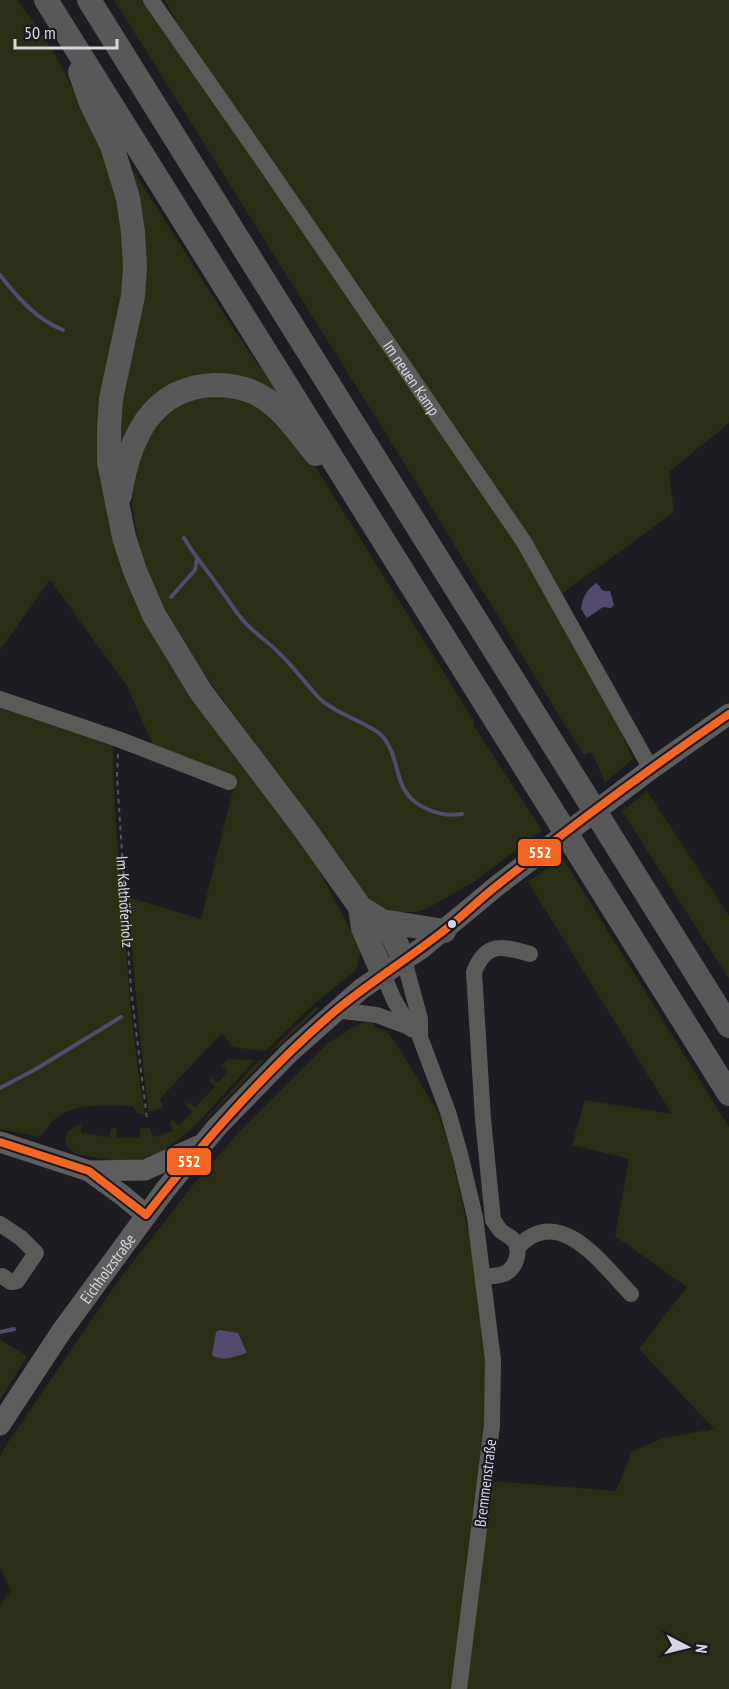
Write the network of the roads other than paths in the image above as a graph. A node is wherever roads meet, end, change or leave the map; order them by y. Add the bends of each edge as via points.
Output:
1 (46, 0) edge
2 (89, 0) edge
3 (151, 0) edge
4 (66, 32) junction
5 (118, 506) junction
6 (366, 510) junction
7 (0, 699) edge
8 (729, 714) edge
9 (651, 769) junction
10 (229, 782) dead end
11 (360, 907) junction
12 (382, 921) junction
13 (444, 931) junction
14 (530, 954) dead end
15 (404, 960) junction
16 (383, 974) junction
17 (336, 1010) junction
18 (729, 1026) edge
19 (414, 1032) junction
20 (729, 1094) edge
21 (0, 1142) edge
22 (204, 1143) junction
23 (89, 1171) junction
24 (146, 1215) junction
25 (0, 1224) edge
26 (517, 1248) junction
27 (2, 1276) dead end
28 (483, 1277) junction
29 (631, 1294) dead end
30 (0, 1425) edge
31 (459, 1689) edge

1 - 4 highway
2 - 18 highway
3 - 9 street, Im neuen Kamp via 524,542
4 - 5 highway via 91,103 112,146 128,198 133,232 133,296 111,399 109,428 109,462
4 - 6 highway
5 - 6 highway via 123,476 144,421 163,400 185,390 226,385 266,399
5 - 11 highway via 135,571 173,648 201,692
6 - 20 highway
7 - 10 street
8 - 9 main road, Eichholzstraße
9 - 13 main road, Eichholzstraße
11 - 12 highway
11 - 16 highway via 363,928
12 - 13 highway
12 - 15 highway
13 - 15 main road, Eichholzstraße
14 - 26 street via 501,946 478,960 474,972 493,1220
15 - 16 main road, Eichholzstraße
15 - 19 street, Bremmenstraße via 420,1019
16 - 17 main road, Eichholzstraße
16 - 19 street, Bremmenstraße
17 - 19 street via 377,1015
17 - 22 main road, Eichholzstraße via 249,1092
19 - 28 street, Bremmenstraße via 448,1112 460,1154 475,1217
21 - 23 main road
22 - 23 main road via 145,1170
22 - 24 main road, Eichholzstraße
23 - 24 main road
24 - 30 main road, Eichholzstraße via 61,1332
25 - 27 street via 36,1253 17,1281
26 - 28 street via 512,1269
26 - 29 street via 539,1231 573,1237
28 - 31 street, Bremmenstraße via 493,1360 492,1425

